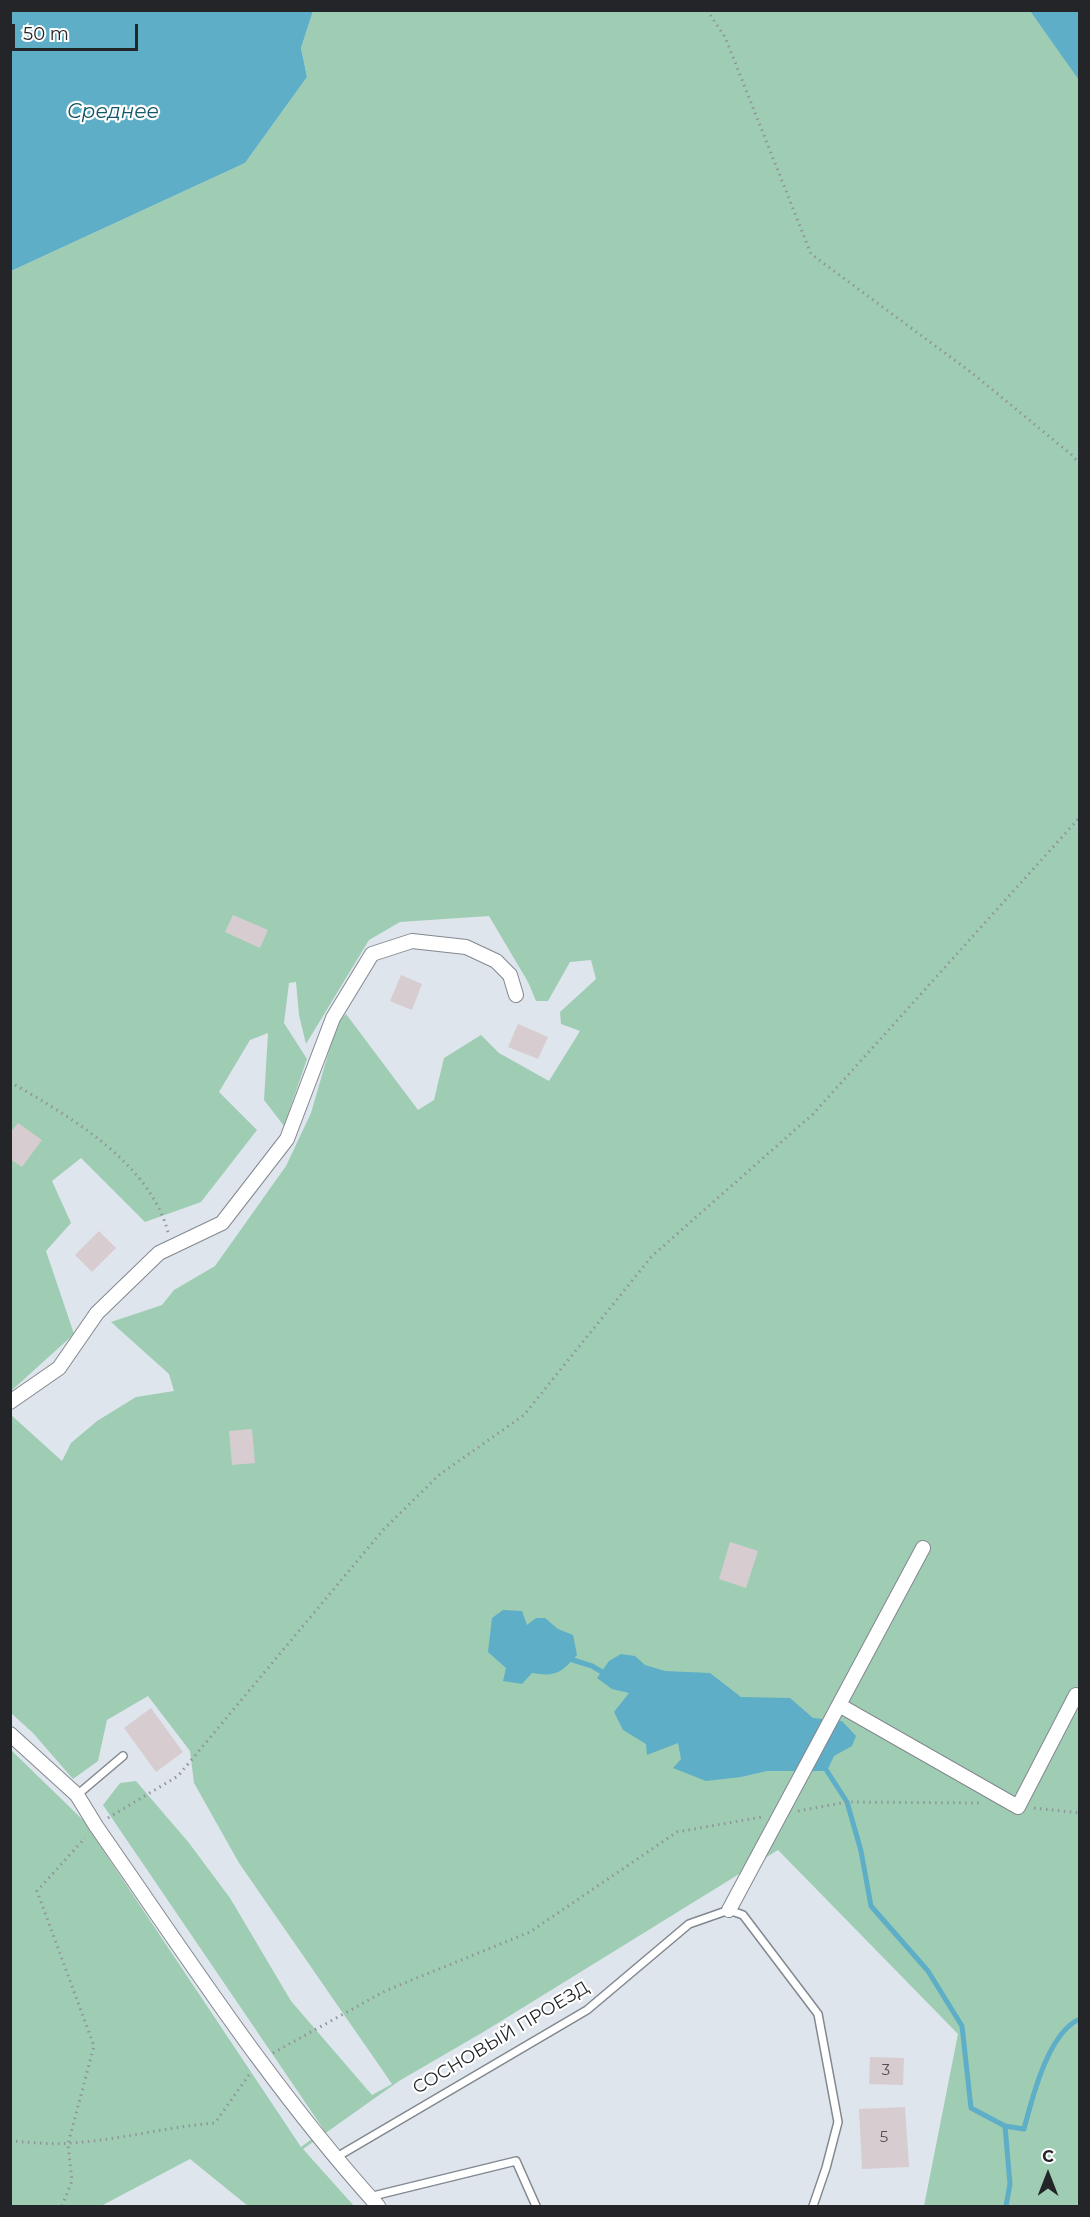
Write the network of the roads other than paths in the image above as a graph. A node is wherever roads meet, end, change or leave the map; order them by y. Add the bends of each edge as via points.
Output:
1 (516, 995) dead end
2 (10, 1402) edge
3 (923, 1548) dead end
4 (1076, 1695) dead end
5 (839, 1705) junction
6 (10, 1734) edge
7 (123, 1756) dead end
8 (77, 1795) junction
9 (729, 1910) junction
10 (334, 2158) junction
11 (373, 2202) edge
12 (536, 2206) edge
13 (813, 2206) edge

1 - 2 street via 510,975 496,961 466,947 412,941 372,954 333,1018 287,1139 222,1223 159,1253 97,1312 59,1368
3 - 5 street
4 - 5 street via 1018,1807
5 - 9 street
6 - 8 street
7 - 8 lane
8 - 10 street via 260,2060
9 - 10 lane, СОСНОВЫЙ ПРОЕЗД via 689,1924 587,2010
9 - 13 lane via 743,1916 818,2014 838,2122
10 - 11 street
11 - 12 lane via 516,2161

